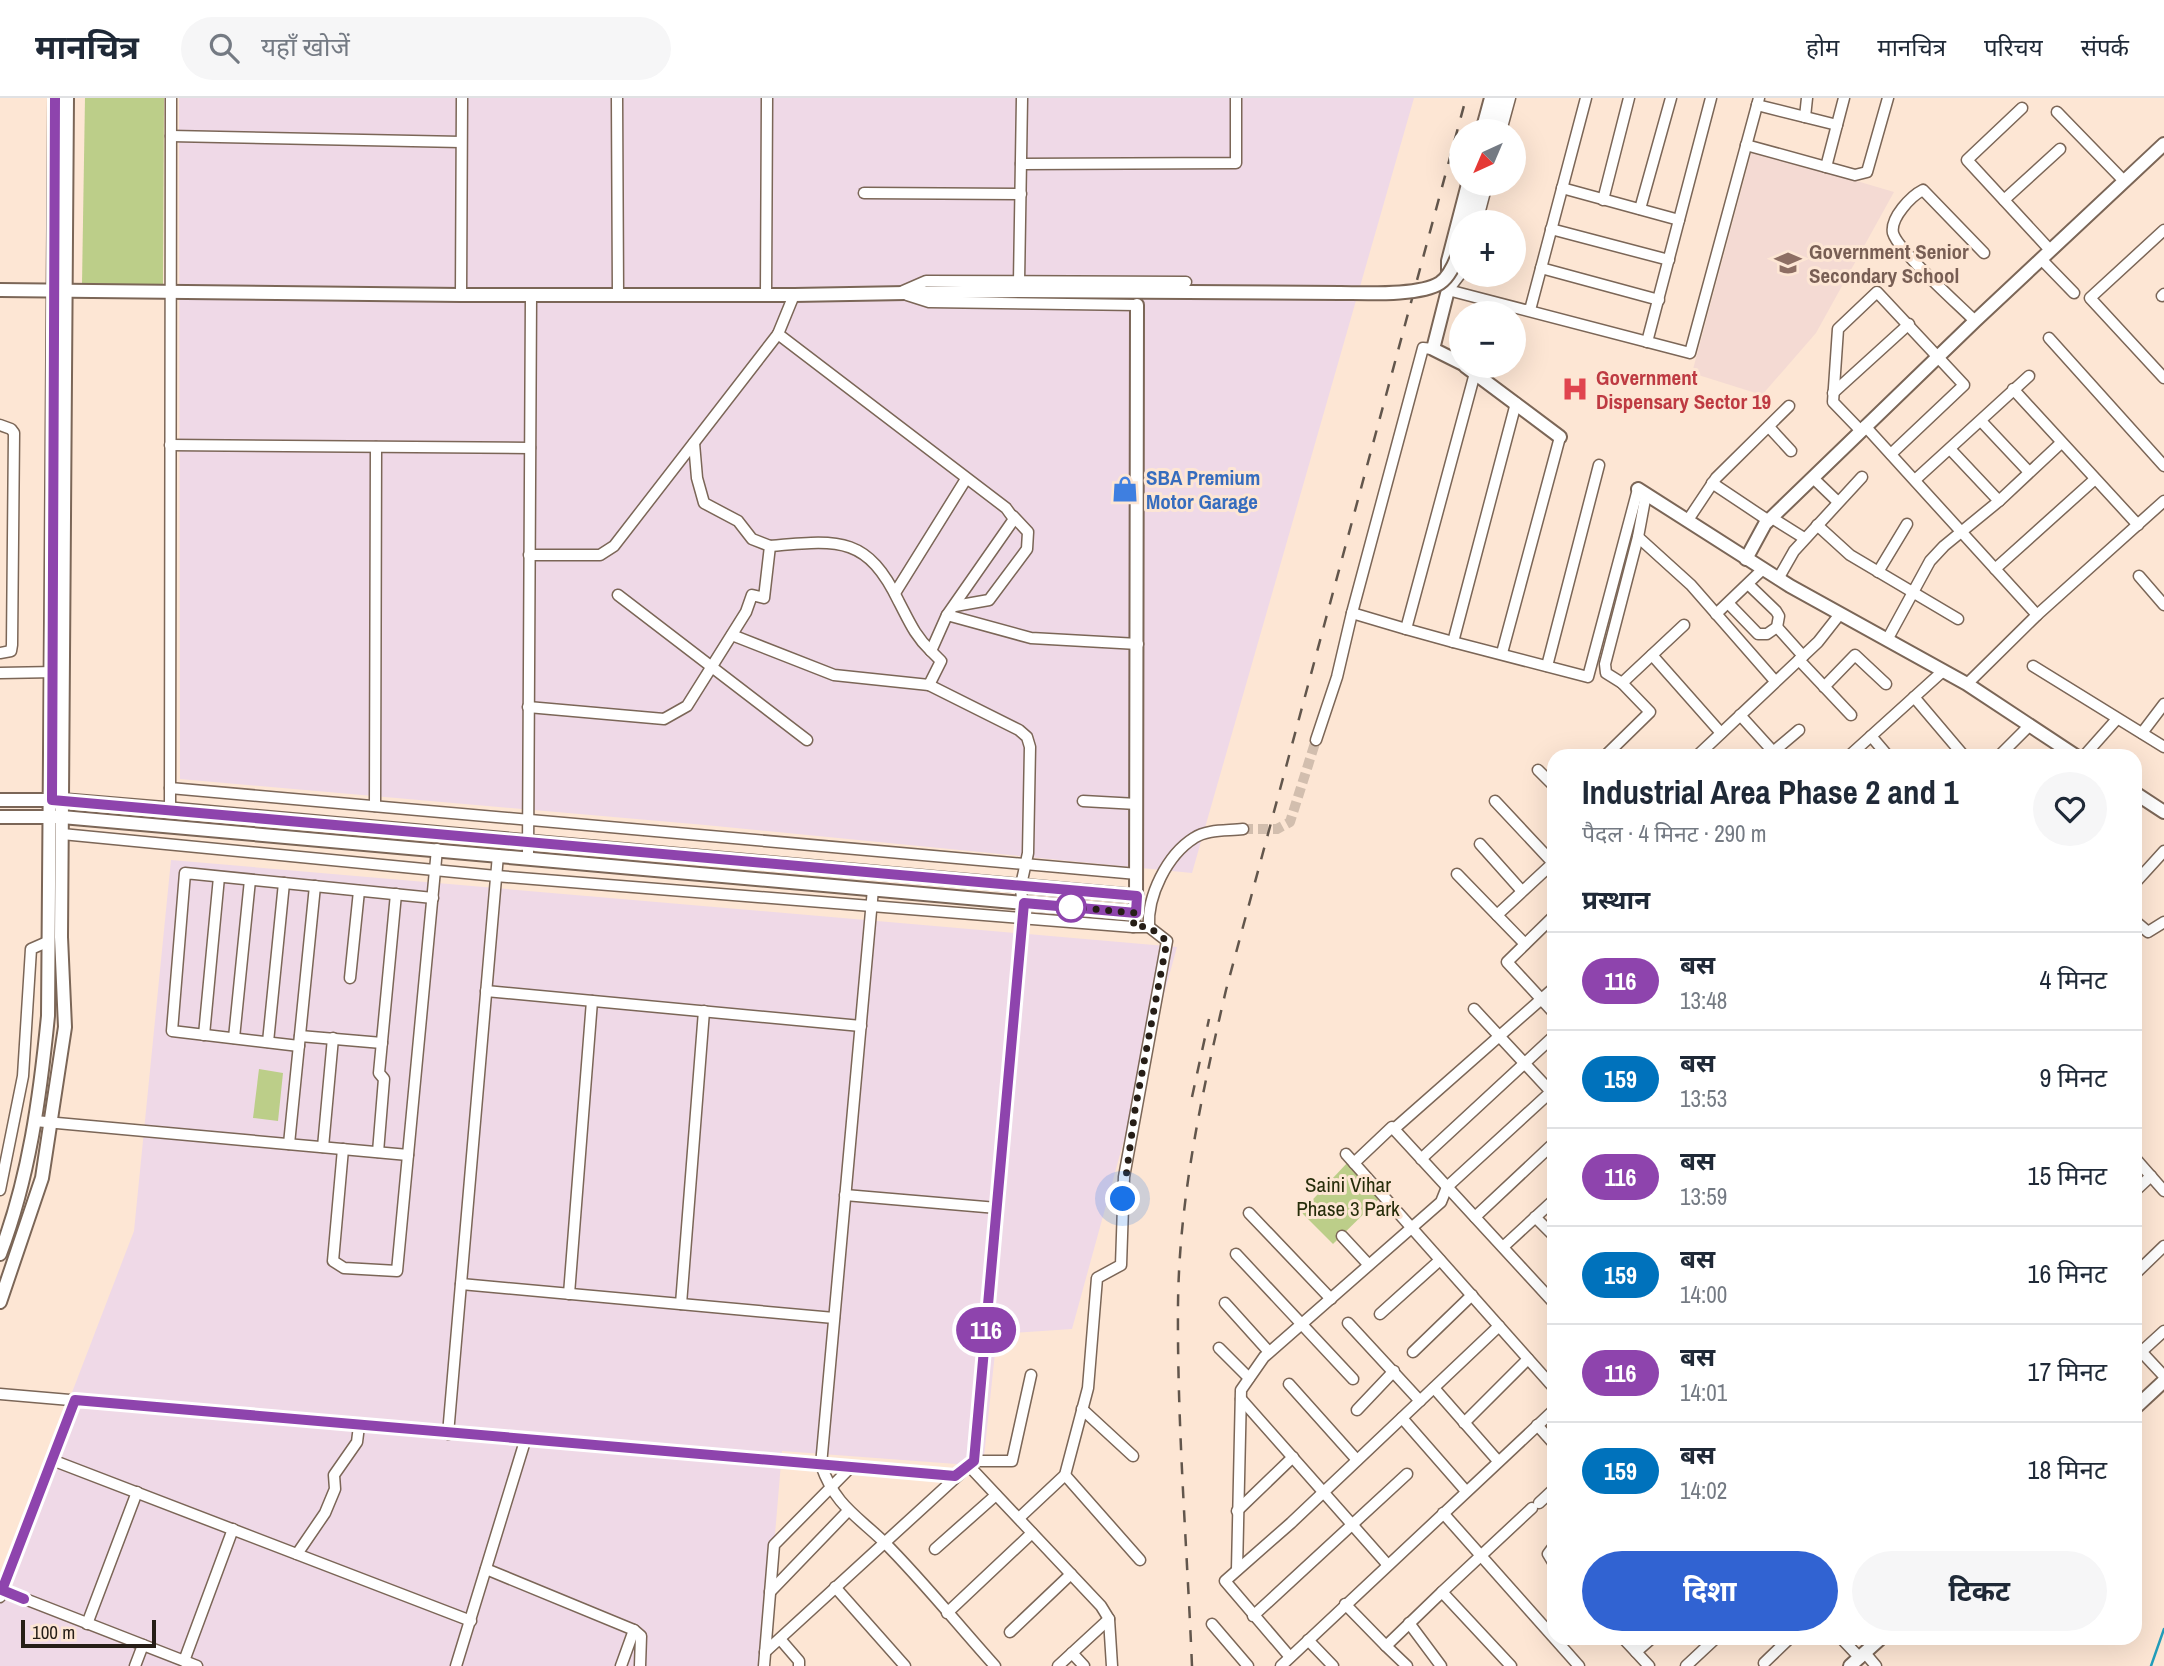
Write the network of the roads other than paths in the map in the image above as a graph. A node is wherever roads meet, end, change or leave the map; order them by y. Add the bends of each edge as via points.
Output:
1 (55, 98) edge
2 (67, 98) edge
3 (171, 98) edge
4 (462, 98) edge
5 (617, 98) edge
6 (767, 98) edge
7 (1022, 98) edge
8 (1236, 98) edge
9 (1491, 98) edge
10 (1501, 98) edge
11 (1510, 98) edge
12 (1586, 98) edge
13 (1629, 98) edge
14 (1671, 98) edge
15 (1711, 98) edge
16 (1807, 98) edge
17 (1844, 98) edge
18 (1888, 98) edge
19 (1758, 101) edge
20 (2022, 108) dead end
21 (2057, 112) dead end
22 (1805, 117) junction
23 (1485, 119) edge
24 (1495, 119) edge
25 (1504, 119) edge
26 (1837, 125) junction
27 (171, 136) junction
28 (461, 142) junction
29 (2164, 144) edge
30 (1746, 145) junction
31 (2060, 149) dead end
32 (1021, 164) junction
33 (1826, 167) junction
34 (2124, 181) junction
35 (1562, 188) junction
36 (864, 192) dead end
37 (1021, 194) junction
38 (1465, 196) edge
39 (1603, 200) junction
40 (2004, 200) junction
41 (1640, 209) junction
42 (1679, 220) junction
43 (1551, 229) junction
44 (2164, 230) edge
45 (1984, 253) dead end
46 (2045, 255) junction
47 (1669, 260) junction
48 (1541, 268) junction
49 (1449, 272) edge
50 (1019, 282) junction
51 (1186, 282) dead end
52 (1450, 287) edge
53 (0, 290) edge
54 (60, 290) junction
55 (1448, 290) junction
56 (170, 292) junction
57 (899, 293) junction
58 (2074, 293) dead end
59 (461, 295) junction
60 (531, 295) junction
61 (618, 295) junction
62 (766, 295) junction
63 (794, 295) junction
64 (1658, 300) junction
65 (1136, 305) joint
66 (1530, 310) junction
67 (1975, 321) junction
68 (1909, 324) junction
69 (778, 334) junction
70 (2049, 338) dead end
71 (1647, 342) junction
72 (1433, 349) junction
73 (1449, 357) edge
74 (1937, 357) junction
75 (2029, 376) dead end
76 (1464, 378) edge
77 (1482, 378) edge
78 (2164, 378) edge
79 (2013, 389) junction
80 (1833, 393) junction
81 (1516, 403) junction
82 (1789, 406) dead end
83 (1981, 421) junction
84 (0, 425) edge
85 (1769, 427) junction
86 (1863, 428) junction
87 (1560, 437) joint
88 (694, 443) junction
89 (2060, 443) junction
90 (170, 445) junction
91 (376, 447) junction
92 (530, 448) junction
93 (1950, 449) junction
94 (1791, 451) dead end
95 (1891, 454) junction
96 (1599, 465) dead end
97 (2164, 466) edge
98 (2029, 472) junction
99 (1862, 477) dead end
100 (1813, 478) junction
101 (966, 480) junction
102 (1915, 480) junction
103 (2094, 480) junction
104 (1712, 483) junction
105 (1642, 492) junction
106 (1999, 501) junction
107 (2164, 501) edge
108 (1838, 502) junction
109 (0, 503) edge
110 (13, 503) junction
111 (1013, 516) junction
112 (1770, 519) junction
113 (1688, 520) junction
114 (1908, 524) dead end
115 (1817, 525) junction
116 (2138, 525) junction
117 (1962, 532) junction
118 (1638, 537) junction
119 (1804, 538) junction
120 (770, 546) junction
121 (529, 555) junction
122 (1746, 559) junction
123 (1763, 569) junction
124 (1995, 569) junction
125 (1878, 572) junction
126 (2139, 576) dead end
127 (1778, 579) junction
128 (0, 583) edge
129 (13, 583) junction
130 (1749, 586) junction
131 (895, 593) junction
132 (1912, 593) junction
133 (618, 595) dead end
134 (1729, 604) junction
135 (2164, 605) edge
136 (955, 606) junction
137 (1352, 613) junction
138 (1716, 614) junction
139 (1840, 614) junction
140 (947, 615) junction
141 (2037, 615) junction
142 (1958, 619) dead end
143 (1684, 625) dead end
144 (1777, 627) junction
145 (1406, 629) junction
146 (732, 635) junction
147 (1887, 640) junction
148 (1453, 642) junction
149 (1138, 644) junction
150 (931, 651) junction
151 (0, 653) edge
152 (1502, 653) junction
153 (1652, 655) junction
154 (1801, 658) junction
155 (1547, 666) junction
156 (2034, 666) dead end
157 (710, 667) junction
158 (1943, 671) junction
159 (57, 672) junction
160 (0, 673) edge
161 (1775, 681) junction
162 (1622, 683) junction
163 (1886, 684) dead end
164 (1967, 684) junction
165 (929, 685) junction
166 (1824, 687) junction
167 (1914, 697) junction
168 (2164, 704) edge
169 (528, 707) junction
170 (1740, 715) junction
171 (1851, 715) dead end
172 (2116, 720) junction
173 (2030, 724) junction
174 (1799, 730) dead end
175 (1720, 733) junction
176 (2142, 733) junction
177 (1871, 736) junction
178 (807, 740) dead end
179 (1316, 740) tunnel mouth
180 (2164, 747) edge
181 (1612, 749) edge
182 (1704, 749) edge
183 (1771, 749) edge
184 (1780, 749) edge
185 (1857, 749) edge
186 (1882, 749) edge
187 (1958, 749) edge
188 (2006, 749) edge
189 (2066, 749) edge
190 (2090, 749) edge
191 (1538, 770) dead end
192 (1547, 779) edge
193 (170, 788) junction
194 (2142, 798) edge
195 (0, 800) edge
196 (57, 800) junction
197 (1495, 801) dead end
198 (1083, 802) dead end
199 (1137, 804) junction
200 (375, 806) junction
201 (170, 809) junction
202 (2164, 812) edge
203 (0, 817) edge
204 (57, 817) junction
205 (528, 820) junction
206 (1243, 829) tunnel mouth
207 (62, 834) junction
208 (528, 842) junction
209 (1480, 844) dead end
210 (437, 849) junction
211 (498, 855) junction
212 (528, 857) junction
213 (1547, 857) edge
214 (2162, 858) edge
215 (1024, 865) junction
216 (1547, 869) edge
217 (436, 870) junction
218 (1137, 874) junction
219 (1457, 874) dead end
220 (496, 876) junction
221 (219, 877) junction
222 (2142, 877) edge
223 (250, 880) junction
224 (284, 883) junction
225 (1021, 885) junction
226 (315, 886) junction
227 (873, 889) junction
228 (1521, 890) junction
229 (359, 891) junction
230 (396, 894) junction
231 (1137, 896) junction
232 (1151, 896) junction
233 (433, 898) junction
234 (1024, 903) junction
235 (872, 907) junction
236 (1136, 913) junction
237 (1497, 915) junction
238 (1023, 918) junction
239 (2164, 922) edge
240 (1547, 923) edge
241 (1133, 926) junction
242 (1149, 927) junction
243 (2142, 927) edge
244 (47, 942) junction
245 (1525, 944) junction
246 (350, 978) dead end
247 (486, 991) junction
248 (1547, 995) edge
249 (1542, 1000) junction
250 (592, 1001) junction
251 (1547, 1005) edge
252 (1474, 1009) dead end
253 (704, 1011) junction
254 (861, 1026) junction
255 (204, 1035) junction
256 (1500, 1037) junction
257 (234, 1038) junction
258 (333, 1038) junction
259 (299, 1041) junction
260 (268, 1042) junction
261 (382, 1043) junction
262 (1547, 1044) edge
263 (1525, 1064) junction
264 (1547, 1086) edge
265 (1547, 1097) edge
266 (36, 1121) junction
267 (50, 1123) junction
268 (1394, 1129) junction
269 (289, 1144) junction
270 (323, 1147) junction
271 (344, 1149) junction
272 (1547, 1150) edge
273 (378, 1152) junction
274 (1346, 1154) dead end
275 (408, 1155) junction
276 (1421, 1159) junction
277 (1354, 1163) junction
278 (2142, 1166) edge
279 (2151, 1177) junction
280 (2142, 1185) edge
281 (1447, 1187) junction
282 (0, 1190) edge
283 (2164, 1191) edge
284 (845, 1195) junction
285 (1547, 1206) edge
286 (997, 1208) junction
287 (1250, 1213) dead end
288 (1475, 1217) junction
289 (1535, 1217) junction
290 (1410, 1226) junction
291 (1547, 1229) edge
292 (1342, 1236) dead end
293 (1503, 1247) junction
294 (2164, 1247) edge
295 (0, 1254) edge
296 (1236, 1254) dead end
297 (1440, 1260) junction
298 (1368, 1265) junction
299 (2142, 1267) edge
300 (461, 1284) junction
301 (569, 1294) junction
302 (1472, 1294) junction
303 (1547, 1295) edge
304 (1331, 1299) junction
305 (0, 1302) edge
306 (1225, 1303) dead end
307 (681, 1304) junction
308 (1380, 1314) dead end
309 (834, 1318) junction
310 (1348, 1323) dead end
311 (1302, 1325) junction
312 (1499, 1326) junction
313 (2164, 1331) edge
314 (2142, 1345) edge
315 (1219, 1348) dead end
316 (1413, 1352) dead end
317 (1269, 1353) junction
318 (2142, 1353) edge
319 (1528, 1359) junction
320 (1394, 1371) junction
321 (1031, 1375) dead end
322 (1249, 1378) junction
323 (1353, 1379) dead end
324 (2164, 1379) edge
325 (1547, 1380) edge
326 (1289, 1384) dead end
327 (1434, 1388) junction
328 (0, 1394) edge
329 (1241, 1399) junction
330 (75, 1400) junction
331 (1420, 1401) junction
332 (2142, 1401) edge
333 (1082, 1409) junction
334 (1357, 1410) dead end
335 (1547, 1416) edge
336 (1402, 1418) junction
337 (1464, 1423) junction
338 (1537, 1425) junction
339 (359, 1426) junction
340 (448, 1434) junction
341 (1547, 1436) edge
342 (525, 1440) junction
343 (1133, 1456) dead end
344 (1293, 1457) junction
345 (52, 1460) junction
346 (1356, 1460) junction
347 (1498, 1461) junction
348 (971, 1464) junction
349 (821, 1465) junction
350 (850, 1468) junction
351 (1407, 1474) dead end
352 (1065, 1475) junction
353 (955, 1476) junction
354 (829, 1489) junction
355 (1465, 1490) junction
356 (137, 1492) junction
357 (1324, 1492) junction
358 (996, 1495) junction
359 (1547, 1495) edge
360 (1237, 1511) junction
361 (847, 1512) junction
362 (1443, 1513) junction
363 (1019, 1518) junction
364 (1354, 1524) junction
365 (233, 1529) junction
366 (1032, 1533) junction
367 (883, 1542) junction
368 (935, 1549) dead end
369 (297, 1554) junction
370 (1480, 1557) junction
371 (1140, 1560) dead end
372 (1387, 1564) junction
373 (486, 1569) junction
374 (1237, 1570) junction
375 (1071, 1574) junction
376 (835, 1587) junction
377 (770, 1592) junction
378 (1442, 1592) junction
379 (1, 1593) edge
380 (1345, 1604) junction
381 (947, 1613) junction
382 (1253, 1616) junction
383 (1109, 1619) junction
384 (471, 1620) junction
385 (87, 1623) junction
386 (1409, 1623) junction
387 (1212, 1624) dead end
388 (634, 1630) junction
389 (1547, 1631) edge
390 (1010, 1632) dead end
391 (780, 1640) junction
392 (1308, 1640) junction
393 (143, 1645) junction
394 (1560, 1645) edge
395 (1630, 1645) edge
396 (1644, 1645) edge
397 (1708, 1645) edge
398 (1782, 1645) edge
399 (1847, 1645) edge
400 (1873, 1645) edge
401 (1386, 1646) junction
402 (765, 1652) junction
403 (1636, 1652) junction
404 (1072, 1653) junction
405 (897, 1657) junction
406 (1290, 1657) junction
407 (1858, 1659) edge
408 (184, 1661) junction
409 (1764, 1662) dead end
410 (801, 1664) edge
411 (135, 1666) edge
412 (197, 1666) edge
413 (456, 1666) edge
414 (621, 1666) edge
415 (640, 1666) edge
416 (764, 1666) edge
417 (888, 1666) edge
418 (905, 1666) edge
419 (995, 1666) edge
420 (1058, 1666) edge
421 (1083, 1666) edge
422 (1112, 1666) edge
423 (1248, 1666) edge
424 (1281, 1666) edge
425 (1333, 1666) edge
426 (1407, 1666) edge
427 (1441, 1666) edge
428 (1511, 1666) edge
429 (1579, 1666) edge
430 (1649, 1666) edge
431 (1686, 1666) edge
432 (1876, 1666) edge

1 - 54 street
2 - 54 street
3 - 27 street
4 - 28 street
5 - 61 street
6 - 62 street
7 - 32 street
8 - 32 street via 1236,163
9 - 23 street
10 - 24 street
11 - 25 street
12 - 35 street
13 - 39 street
14 - 41 street
15 - 42 street
16 - 22 street
17 - 26 street
18 - 33 street via 1867,172 1855,175
19 - 22 street
19 - 30 street
20 - 40 street via 1967,160
21 - 34 street
22 - 26 street
26 - 33 street
27 - 28 street
27 - 56 street
28 - 59 street
29 - 34 street
30 - 33 street
30 - 71 street via 1690,353
31 - 40 street
32 - 37 street
34 - 46 street
35 - 39 street
35 - 43 street
36 - 37 street
37 - 50 street
38 - 55 street via 1448,261
39 - 41 street
40 - 46 street
41 - 42 street
42 - 47 street
43 - 47 street
43 - 48 street
44 - 78 street via 2090,298
45 - 67 street via 1923,190 1906,203 1893,228 1908,254
46 - 58 street
46 - 67 street
47 - 64 street
48 - 64 street
48 - 66 street
49 - 57 street, bridge via 1440,283 1426,288 1340,293
50 - 51 street
50 - 57 street via 926,281
52 - 55 street
53 - 54 street
54 - 56 street
54 - 159 street
55 - 66 street
55 - 72 street
56 - 59 street
56 - 90 street
57 - 63 street
57 - 65 street via 929,302
59 - 60 street
60 - 61 street
60 - 92 street
61 - 62 street
62 - 63 street
63 - 69 street
64 - 71 street
65 - 149 street
66 - 71 street
67 - 74 street
68 - 74 street
68 - 80 street
68 - 80 street via 1877,292 1838,329
69 - 88 street
69 - 101 street
70 - 97 street
72 - 73 street
72 - 137 street via 1423,348
74 - 86 street
74 - 95 street via 1964,385
75 - 79 street
76 - 145 street
77 - 81 street
79 - 83 street
79 - 89 street
80 - 86 street via 1833,402
81 - 87 street
81 - 148 street
82 - 85 street
83 - 93 street
83 - 98 street
84 - 110 street via 14,433
85 - 94 street
85 - 104 street
86 - 95 street
86 - 100 street
87 - 152 street
88 - 120 street via 704,503 738,521 752,539
88 - 121 street via 607,551 600,555
89 - 98 street
89 - 103 street
90 - 91 street
90 - 193 street
91 - 92 street
91 - 200 street
92 - 121 street
93 - 102 street
93 - 106 street
95 - 102 street
96 - 155 street
98 - 106 street
99 - 108 street
100 - 108 street
100 - 112 street
101 - 111 street
101 - 131 street
102 - 117 street
103 - 116 street
103 - 124 street
104 - 112 street
104 - 113 street
105 - 113 street
105 - 118 street
105 - 155 street via 1588,677
106 - 117 street
107 - 116 street
108 - 115 street
109 - 110 street
110 - 129 street
111 - 136 street via 1005,535
111 - 136 street via 1028,532 1027,549 989,600
112 - 119 street
112 - 122 street
113 - 122 street
114 - 125 street
115 - 119 street
115 - 125 street via 1850,555
116 - 141 street
117 - 124 street
117 - 132 street via 1930,561
118 - 138 street
118 - 162 street via 1605,664 1606,673
119 - 127 street
120 - 131 street via 833,544 863,551 884,570
120 - 146 street via 764,598 752,595
121 - 169 street
122 - 123 street
123 - 127 street
123 - 130 street
124 - 141 street
125 - 132 street
126 - 135 street
127 - 139 street
128 - 129 street
129 - 151 street via 11,651
130 - 134 street
130 - 144 street via 1776,611
131 - 150 street via 915,637
132 - 142 street
132 - 147 street
133 - 157 street
134 - 138 street
134 - 144 street via 1758,634
136 - 140 street
137 - 145 street
137 - 179 street
138 - 161 street
139 - 147 street
139 - 154 street
140 - 149 street via 1031,638
140 - 150 street
141 - 164 street
143 - 153 street
144 - 154 street
145 - 148 street
146 - 157 street
146 - 165 street via 834,675
147 - 158 street
148 - 152 street
149 - 199 street
150 - 165 street via 941,661
152 - 155 street
153 - 162 street
153 - 175 street
154 - 161 street
154 - 166 street
156 - 172 street
157 - 169 street via 687,706 664,719
157 - 178 street
158 - 164 street
158 - 167 street
159 - 160 street
159 - 196 street
161 - 170 street
162 - 181 street via 1650,712
163 - 166 street via 1855,655
164 - 173 street
165 - 215 street via 1027,737 1028,853
166 - 171 street
167 - 177 street
167 - 187 street
168 - 176 street
169 - 205 street
170 - 175 street
170 - 183 street
172 - 176 street
172 - 190 street
173 - 188 street
173 - 189 street
174 - 184 street
175 - 182 street
176 - 180 street
177 - 185 street
177 - 186 street
191 - 192 street
193 - 200 street
193 - 201 street
194 - 202 street
195 - 196 street
196 - 201 street
196 - 204 street
197 - 213 street
198 - 199 street
199 - 218 street
200 - 205 street
201 - 208 street
203 - 204 street
204 - 207 street
204 - 210 street
204 - 244 street
205 - 208 street
205 - 215 street
206 - 232 street via 1196,836
207 - 217 street
207 - 267 street via 65,1027
208 - 212 street
208 - 225 street
209 - 228 street
210 - 211 street
210 - 217 street
211 - 212 street
211 - 220 street
212 - 227 street
214 - 222 street
215 - 218 street
215 - 225 street
216 - 228 street
217 - 220 street
217 - 233 street
218 - 231 street
219 - 237 street
220 - 235 street
220 - 247 street
221 - 223 street
221 - 255 street
221 - 255 street via 185,873 173,1031
223 - 224 street
223 - 257 street
224 - 226 street
224 - 260 street
225 - 231 street
225 - 234 street
226 - 229 street
226 - 259 street
227 - 234 street
227 - 235 street
228 - 237 street
229 - 230 street
229 - 246 street
230 - 233 street
230 - 261 street
231 - 232 street
231 - 236 street
232 - 242 street
233 - 275 street
234 - 236 street
234 - 238 street
235 - 238 street
235 - 254 street
236 - 241 street
237 - 245 street
238 - 241 street
238 - 286 street
239 - 243 street via 2148,932
240 - 245 street
241 - 242 street
242 - 333 street via 1167,941 1164,970 1124,1177 1121,1265 1097,1278 1089,1382
244 - 266 street via 48,1016
244 - 282 street via 31,949 23,1076
245 - 249 street via 1507,962
247 - 250 street
247 - 300 street
248 - 249 street
249 - 251 street
249 - 256 street
250 - 253 street
250 - 301 street
252 - 256 street
253 - 254 street
253 - 307 street
254 - 284 street
255 - 257 street
256 - 263 street
256 - 268 street
257 - 260 street
258 - 259 street
258 - 261 street
258 - 270 street
259 - 260 street
259 - 269 street
261 - 273 street
262 - 263 street
263 - 264 street
263 - 276 street
265 - 281 street
266 - 267 street
266 - 295 street via 25,1176
267 - 269 street
267 - 305 street via 42,1178
268 - 276 street
268 - 277 street
269 - 270 street
270 - 271 street
271 - 273 street
271 - 275 street via 333,1261 344,1268 397,1271
272 - 288 street
273 - 275 street
274 - 277 street
276 - 281 street
277 - 290 street
278 - 279 street
279 - 280 street
279 - 283 street
281 - 288 street
281 - 290 street via 1441,1202
284 - 286 street
284 - 309 street
285 - 289 street
286 - 348 street
287 - 304 street
288 - 293 street
289 - 291 street
289 - 293 street
290 - 297 street
290 - 298 street
292 - 298 street
293 - 303 street
294 - 299 street
296 - 311 street
297 - 302 street
297 - 308 street
298 - 304 street
300 - 301 street
300 - 340 street
301 - 307 street
302 - 312 street
302 - 316 street
304 - 311 street
306 - 317 street
307 - 309 street
309 - 349 street
310 - 320 street
311 - 317 street
311 - 323 street
312 - 319 street
312 - 327 street
313 - 314 street
315 - 322 street
317 - 322 street
318 - 324 street
319 - 325 street
319 - 337 street
320 - 331 street
320 - 334 street
321 - 348 street via 1012,1461
322 - 329 street
324 - 332 street
326 - 346 street
327 - 331 street
327 - 337 street
328 - 330 street
329 - 344 street
329 - 360 street
330 - 339 street
330 - 345 street
331 - 336 street
333 - 343 street
333 - 352 street
335 - 338 street
336 - 346 street
336 - 355 street
337 - 347 street
338 - 341 street
338 - 347 street
339 - 340 street
339 - 369 street via 357,1442 334,1475 335,1489 325,1513
340 - 342 street
342 - 349 street
342 - 373 street
344 - 357 street
344 - 360 street
345 - 356 street
345 - 379 street
346 - 357 street
347 - 355 street
348 - 353 street
348 - 358 street
349 - 350 street
349 - 354 street
350 - 353 street
350 - 354 street
351 - 364 street
352 - 363 street
352 - 371 street
353 - 367 street
354 - 361 street
354 - 377 street via 774,1545
355 - 362 street
356 - 365 street
356 - 385 street
357 - 364 street
357 - 374 street
358 - 363 street
358 - 368 street
359 - 370 street
360 - 374 street
361 - 367 street
361 - 377 street
362 - 370 street
362 - 372 street
363 - 366 street
364 - 372 street
364 - 382 street
365 - 369 street
365 - 408 street
366 - 375 street
366 - 381 street
367 - 376 street
367 - 381 street
369 - 384 street
370 - 378 street
370 - 389 street
372 - 380 street
373 - 384 street
373 - 388 street
374 - 382 street via 1225,1581
375 - 383 street
375 - 390 street
376 - 391 street
376 - 405 street
377 - 402 street
378 - 386 street
378 - 428 street
379 - 385 street
380 - 392 street
380 - 401 street
381 - 419 street
382 - 406 street
383 - 404 street
383 - 422 street
384 - 413 street
385 - 393 street
386 - 401 street
386 - 427 street
387 - 423 street
388 - 414 street
388 - 415 street via 641,1636
391 - 402 street
391 - 410 street
392 - 406 street
392 - 425 street
393 - 408 street
393 - 411 street
394 - 429 street
395 - 403 street
396 - 403 street
397 - 431 street
398 - 409 street
399 - 407 street
400 - 407 street
401 - 426 street
402 - 416 street
403 - 430 street
404 - 420 street
404 - 421 street
405 - 417 street
405 - 418 street
406 - 424 street
407 - 432 street
408 - 412 street

